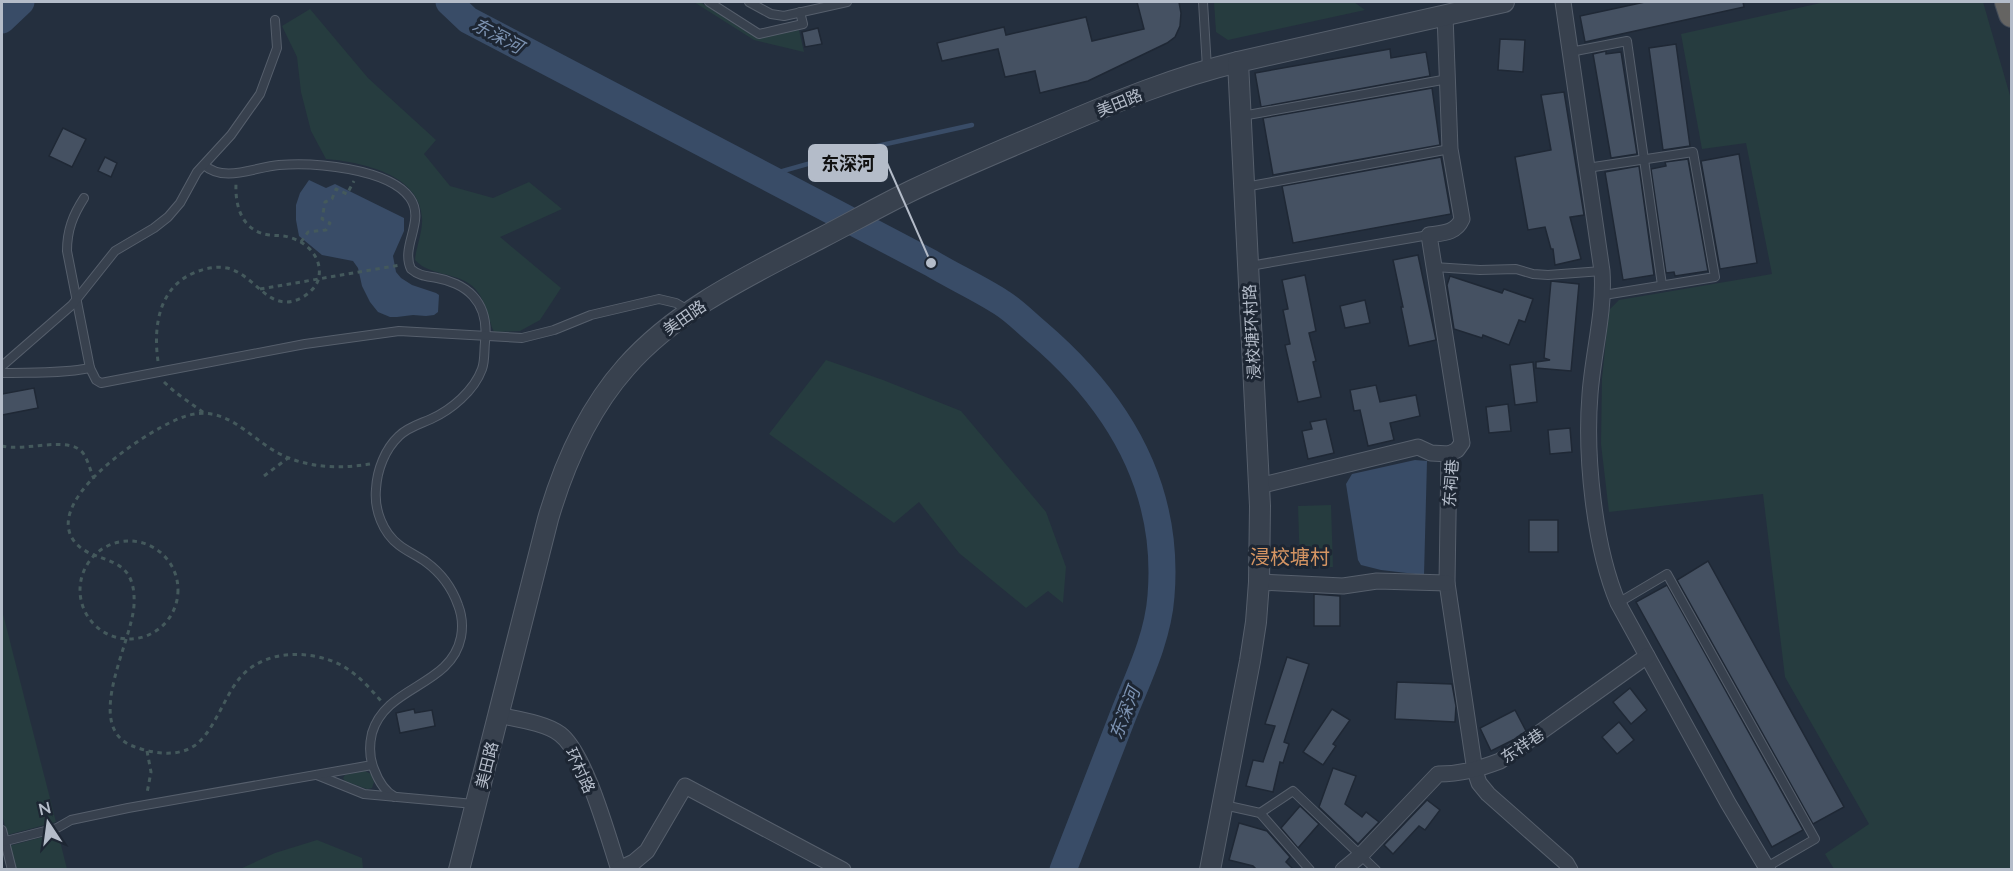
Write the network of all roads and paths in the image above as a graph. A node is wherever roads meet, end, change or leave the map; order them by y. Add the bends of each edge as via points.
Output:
1 (709, 2) edge
2 (749, 2) edge
3 (847, 2) edge
4 (1203, 2) edge
5 (1504, 2) edge
6 (1563, 2) edge
7 (2008, 2) edge
8 (800, 12) junction
9 (2012, 14) edge
10 (1445, 15) junction
11 (276, 20) dead end
12 (1570, 52) junction
13 (1238, 62) junction
14 (1207, 70) junction
15 (1448, 79) junction
16 (1240, 117) junction
17 (1450, 149) junction
18 (1644, 159) junction
19 (204, 165) junction
20 (1587, 168) junction
21 (359, 171) junction
22 (237, 172) junction
23 (1244, 187) junction
24 (84, 198) dead end
25 (1429, 235) junction
26 (302, 242) junction
27 (395, 266) dead end
28 (1248, 266) junction
29 (1434, 267) junction
30 (1602, 271) junction
31 (319, 279) junction
32 (1662, 285) junction
33 (260, 289) junction
34 (1604, 295) junction
35 (77, 300) junction
36 (690, 311) junction
37 (486, 337) junction
38 (2, 366) edge
39 (90, 368) junction
40 (2, 373) edge
41 (160, 373) junction
42 (205, 414) junction
43 (2, 446) edge
44 (1449, 454) junction
45 (288, 458) junction
46 (382, 462) junction
47 (264, 476) dead end
48 (94, 479) junction
49 (1259, 486) junction
50 (96, 554) junction
51 (1259, 582) junction
52 (1447, 583) junction
53 (1618, 603) junction
54 (127, 639) junction
55 (1647, 656) junction
56 (386, 707) junction
57 (498, 715) junction
58 (147, 751) junction
59 (372, 765) junction
60 (1475, 771) junction
61 (315, 775) junction
62 (395, 797) junction
63 (476, 804) junction
64 (1222, 804) junction
65 (144, 805) junction
66 (1260, 813) junction
67 (2, 830) edge
68 (3, 841) edge
69 (1360, 855) junction
70 (619, 869) edge
71 (1766, 869) edge
72 (12, 870) edge
73 (459, 870) edge
74 (843, 870) edge
75 (1210, 870) edge
76 (1310, 870) edge
77 (1343, 870) edge
78 (1376, 870) edge
79 (1570, 870) edge

1 - 8 lane via 759,34 803,24
2 - 8 lane via 771,14
3 - 8 lane
4 - 14 lane
5 - 10 street
6 - 12 street
7 - 9 highway
10 - 13 street
10 - 15 street
11 - 19 lane via 277,48 260,93
12 - 18 lane via 1627,41
12 - 20 street
13 - 14 street, 美田路
13 - 16 street, 浸校塘环村路
14 - 36 street, 美田路 via 1108,106 911,191
15 - 16 lane
15 - 17 street
16 - 23 street, 浸校塘环村路
17 - 23 lane
17 - 25 street via 1462,219 1453,231
18 - 20 lane
18 - 32 lane
18 - 32 lane via 1693,152 1715,276
19 - 22 lane via 215,173
19 - 35 lane via 174,211 154,228 115,250
20 - 30 street
21 - 22 lane via 289,164
21 - 26 path via 347,194 336,189 332,199 325,202 322,219 330,223 326,230 308,232
21 - 37 lane via 387,181 410,199 416,220 408,252 410,267 419,274 451,282 472,295 484,315
22 - 26 path via 236,202 246,223 262,234
23 - 28 street, 浸校塘环村路
24 - 35 lane via 67,236
25 - 28 lane
25 - 29 street, 东祠巷
26 - 31 path via 317,258
27 - 31 path
28 - 49 street, 浸校塘环村路
29 - 30 lane via 1503,268 1548,274
29 - 44 street, 东祠巷 via 1462,443
30 - 34 street
31 - 33 path
31 - 33 path via 311,291 290,301 274,300
32 - 34 lane
33 - 41 path via 243,275 225,268 203,270 178,282 162,304 157,323
34 - 53 street via 1588,437 1604,563
35 - 38 lane
35 - 39 lane
36 - 37 lane via 659,299 591,315 537,335
36 - 57 street, 美田路 via 654,338 625,368 598,403 577,440 548,519
37 - 41 lane via 399,331 314,342
37 - 46 lane via 483,368 473,384 447,410 401,434
39 - 40 lane via 59,373
39 - 41 lane via 101,383
41 - 42 path via 166,384
42 - 45 path via 239,425
42 - 48 path via 180,418 146,435
43 - 48 path via 76,447 85,456
44 - 49 street via 1418,447
44 - 52 street, 东祠巷
45 - 46 path via 335,467
45 - 47 path
46 - 56 lane via 375,496 382,524 398,544 428,563 448,584 458,605 462,629 457,650 445,667
48 - 50 path via 72,509 69,525 74,541
49 - 51 street, 浸校塘环村路
50 - 54 path via 120,565 131,582 134,607
50 - 54 path via 86,567 80,597 96,626
50 - 54 path via 124,541 139,542 166,557 174,570 177,601 171,617 144,637
51 - 52 street via 1343,586 1377,581
51 - 64 street, 浸校塘环村路 via 1250,661
52 - 60 street, 东祠巷
53 - 55 street
53 - 71 lane via 1667,574 1815,839
54 - 58 path via 112,692 111,720 121,740
55 - 60 street, 东祥巷 via 1500,761
55 - 71 street
56 - 58 path via 361,680 335,663 306,655 274,657 241,676 206,735 192,747 166,753
56 - 59 lane via 371,737
57 - 63 street, 美田路
57 - 70 street, 环村路 via 549,728 569,742 584,767
58 - 65 path via 151,771
59 - 61 lane
59 - 62 lane via 383,786
60 - 69 street, 东祥巷 via 1438,774
60 - 79 street, 东祠巷 via 1488,794
61 - 62 lane via 364,794
61 - 65 lane
62 - 63 lane
63 - 73 street, 美田路
64 - 66 lane
64 - 75 street, 浸校塘环村路
65 - 68 lane via 71,820 57,828
66 - 69 lane via 1293,791
66 - 76 lane
67 - 68 lane
68 - 72 lane
69 - 77 street, 东祥巷
69 - 78 lane
70 - 74 street via 647,851 685,786

